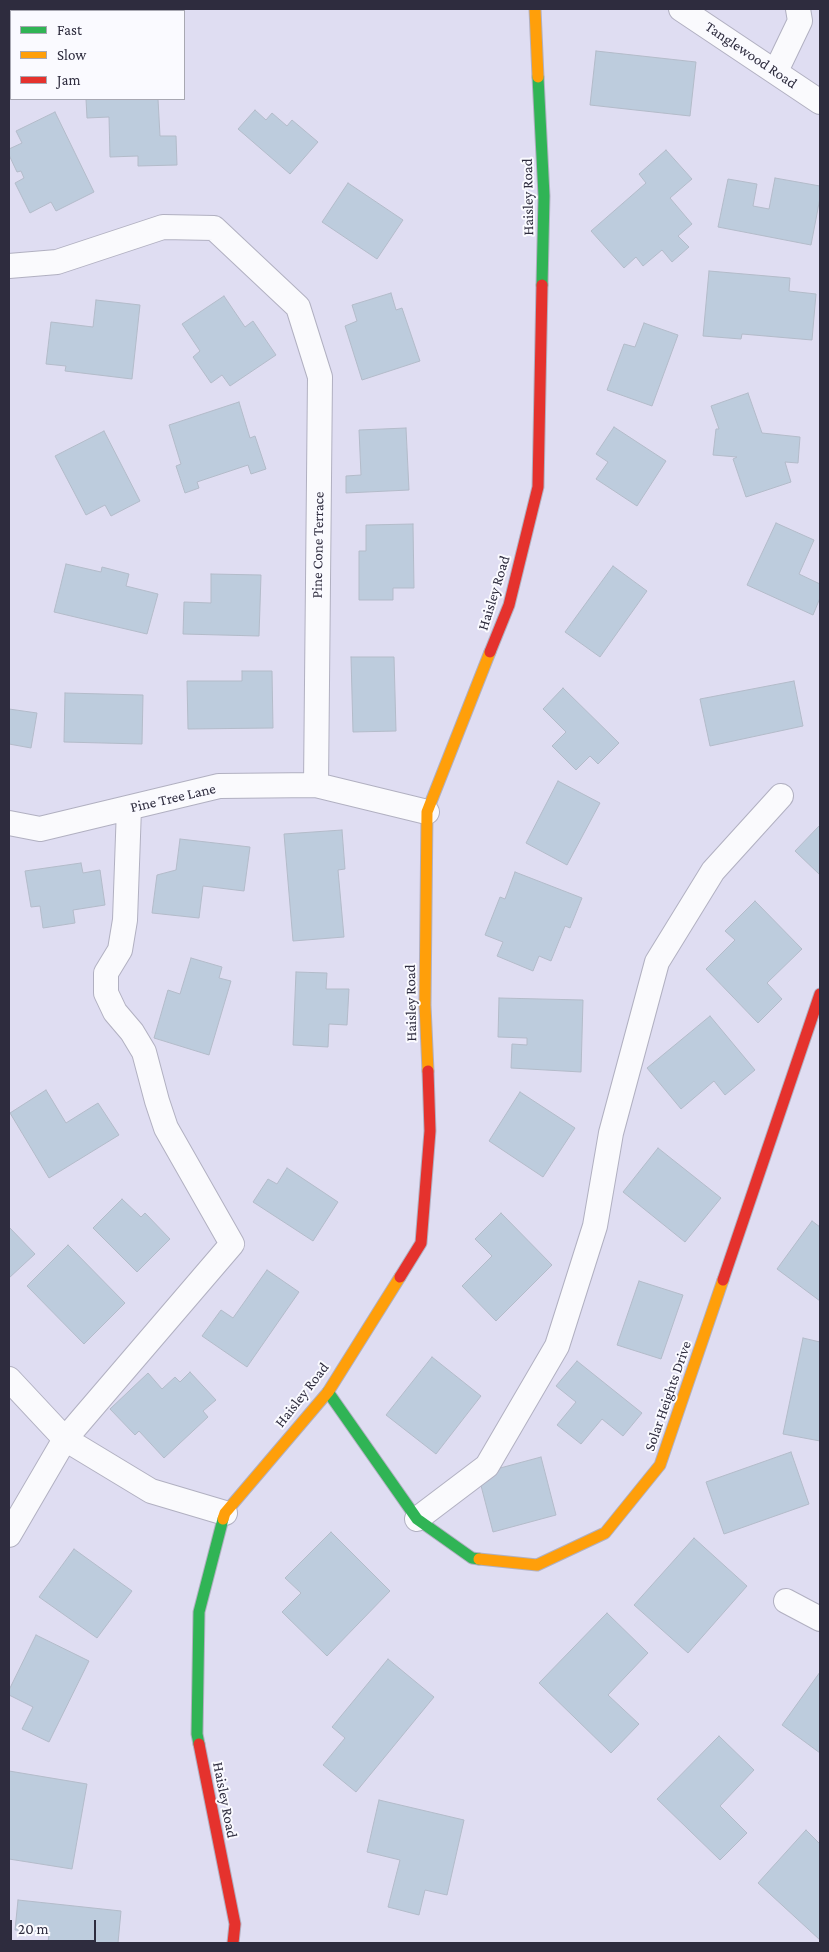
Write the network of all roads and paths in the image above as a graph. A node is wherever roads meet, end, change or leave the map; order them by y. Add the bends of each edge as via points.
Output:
1 (535, 9) edge
2 (681, 9) edge
3 (798, 9) edge
4 (776, 71) junction
5 (820, 102) edge
6 (9, 266) edge
7 (316, 785) junction
8 (782, 796) dead end
9 (129, 808) junction
10 (428, 812) junction
11 (9, 823) edge
12 (820, 994) edge
13 (9, 1379) edge
14 (328, 1392) junction
15 (65, 1439) junction
16 (225, 1513) junction
17 (417, 1519) junction
18 (9, 1536) edge
19 (786, 1601) dead end
20 (820, 1619) edge
21 (233, 1943) edge

1 - 10 street, Haisley Road via 544,196 538,487 509,605
2 - 4 street, Tanglewood Road
3 - 4 street via 800,21
4 - 5 street, Tanglewood Road
6 - 7 street, Pine Cone Terrace via 57,262 163,227 214,228 298,307 320,377
7 - 9 street, Pine Tree Lane via 219,786
7 - 10 street, Pine Tree Lane
8 - 17 street via 713,871 657,962 611,1133 595,1226 557,1346 487,1466
9 - 11 street, Pine Tree Lane via 40,829
9 - 15 street via 125,920 120,950 106,973 106,993 115,1012 144,1052 166,1128 232,1244
10 - 14 street, Haisley Road via 425,1005 430,1131 421,1243
12 - 17 street, Solar Heights Drive via 660,1465 605,1533 537,1565 472,1558
13 - 15 street
14 - 16 street, Haisley Road
14 - 17 street, Solar Heights Drive
15 - 16 street via 151,1491
15 - 18 street
16 - 21 street, Haisley Road via 199,1612 197,1734 235,1924
19 - 20 street

